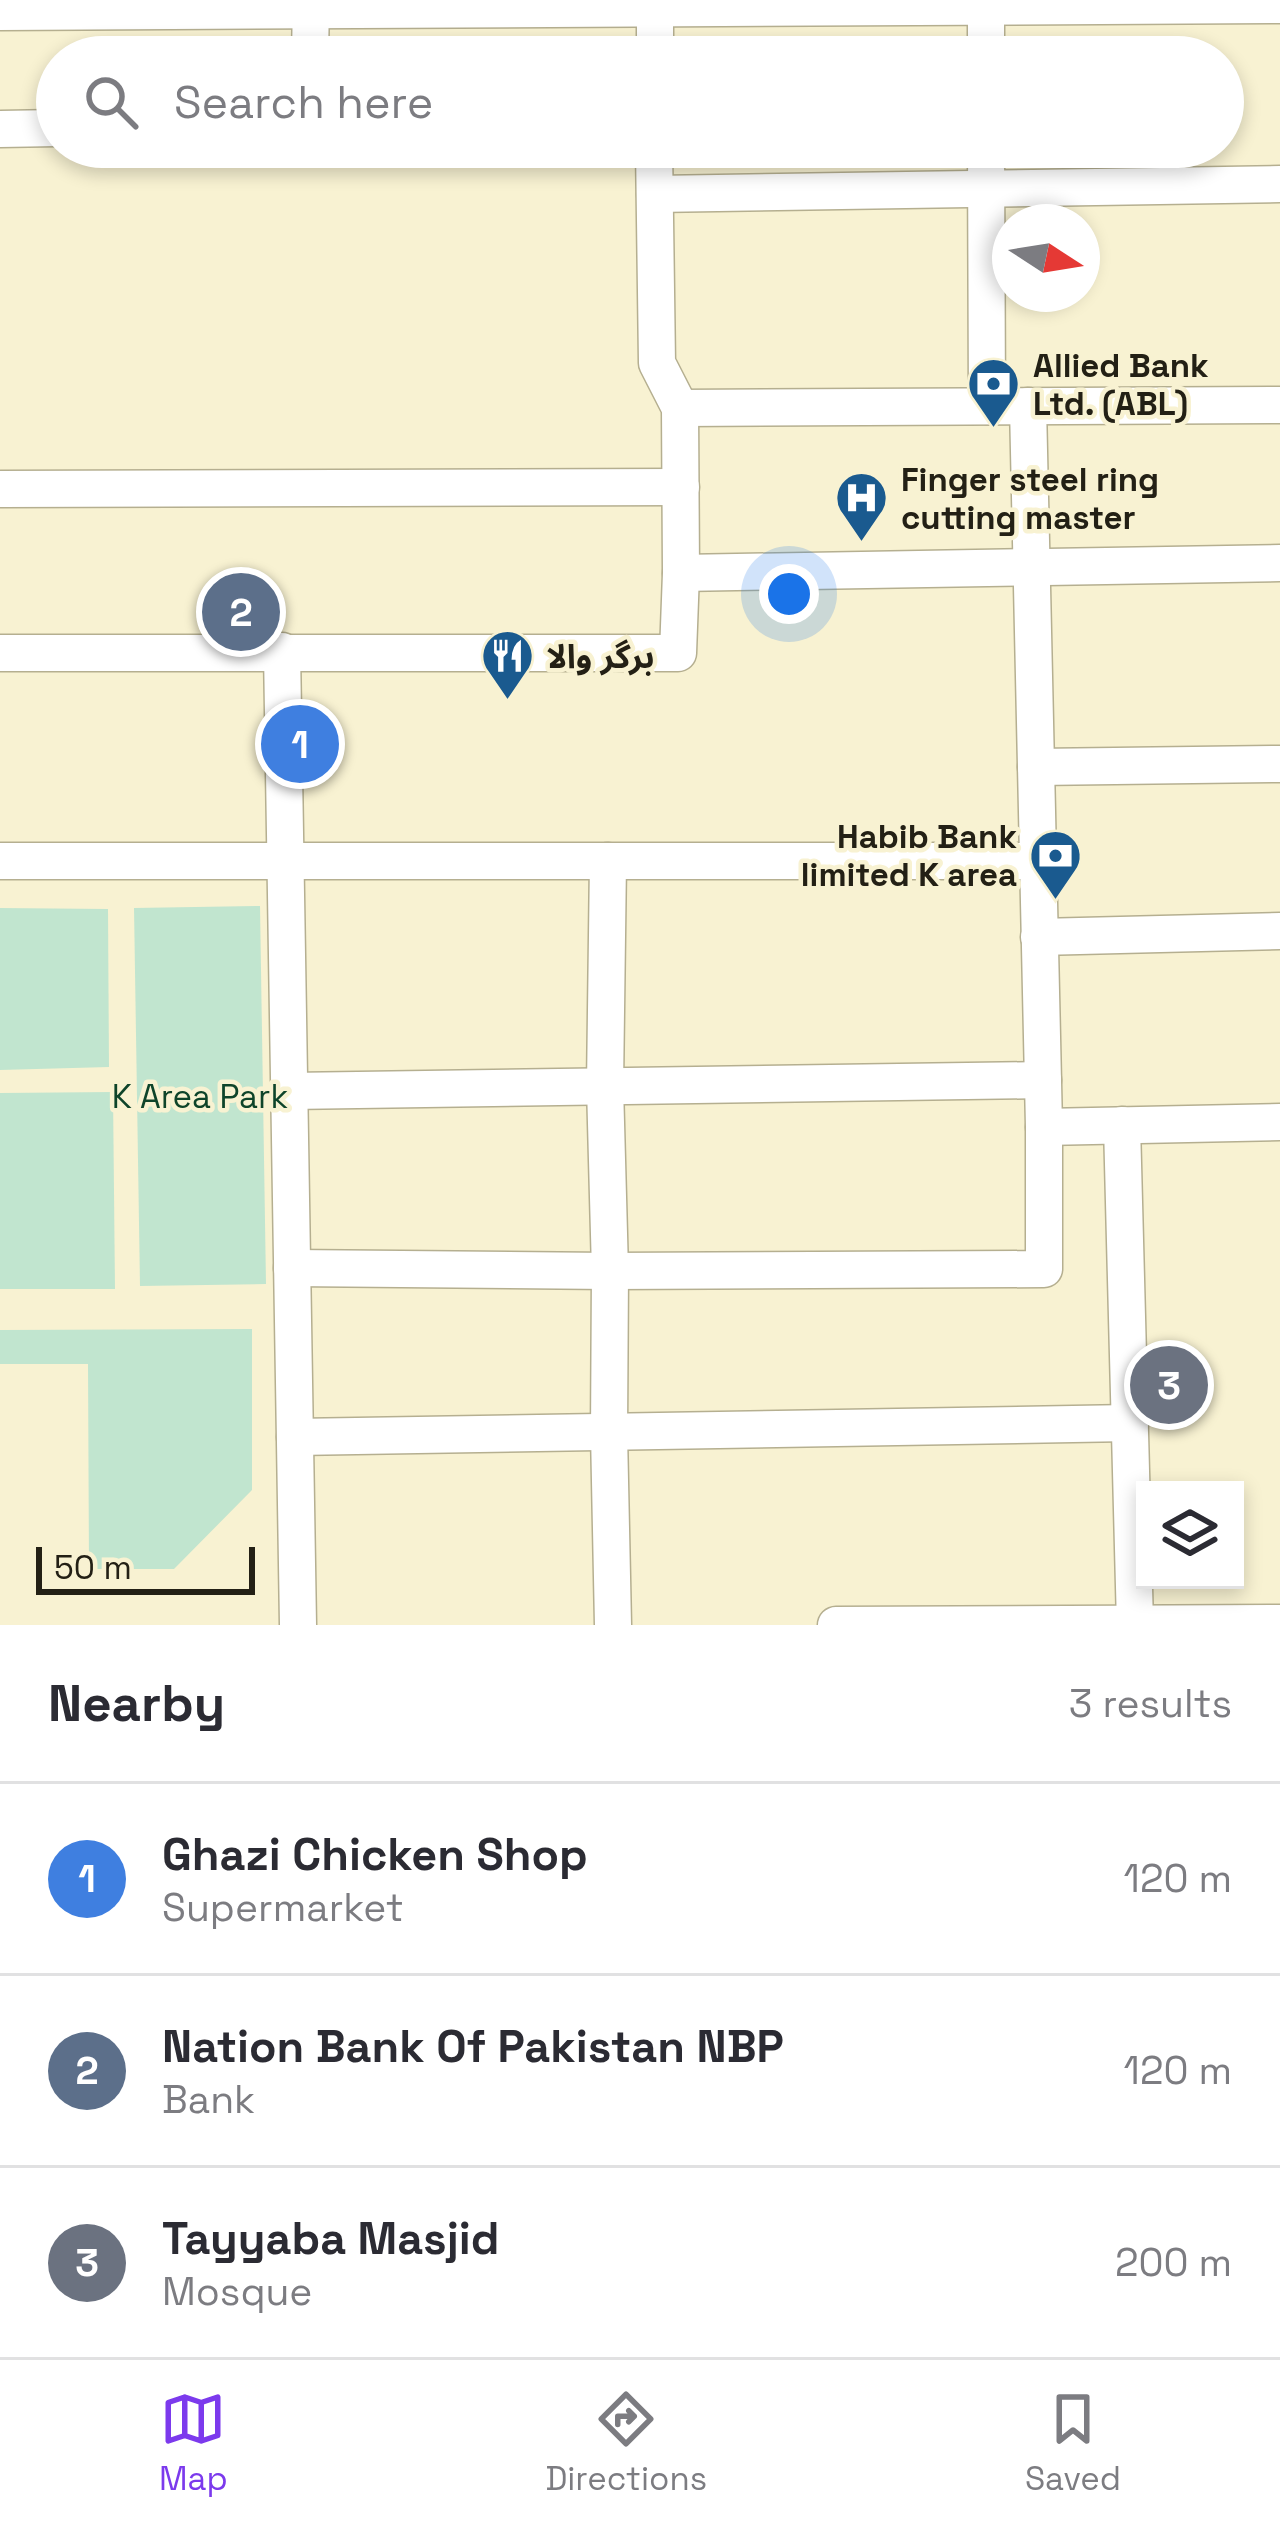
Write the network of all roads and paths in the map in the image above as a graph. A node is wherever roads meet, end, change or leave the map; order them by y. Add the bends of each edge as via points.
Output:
1 (986, 3) edge
2 (655, 4) edge
3 (311, 5) edge
4 (1280, 5) edge
5 (0, 12) edge
6 (310, 36) edge
7 (655, 36) edge
8 (986, 36) edge
9 (0, 128) edge
10 (36, 128) edge
11 (654, 168) edge
12 (986, 168) edge
13 (1280, 184) edge
14 (987, 189) junction
15 (655, 194) junction
16 (1280, 405) edge
17 (987, 406) junction
18 (1028, 406) junction
19 (680, 408) junction
20 (681, 487) junction
21 (0, 489) edge
22 (1280, 563) edge
23 (1031, 567) junction
24 (681, 573) junction
25 (283, 651) junction
26 (0, 653) edge
27 (1280, 764) edge
28 (1036, 767) junction
29 (0, 861) edge
30 (286, 861) junction
31 (608, 861) junction
32 (1038, 861) junction
33 (1280, 931) edge
34 (1040, 937) junction
35 (1043, 1080) junction
36 (604, 1086) junction
37 (290, 1091) junction
38 (1280, 1122) edge
39 (1121, 1125) junction
40 (1044, 1127) junction
41 (292, 1268) junction
42 (610, 1270) junction
43 (1130, 1423) junction
44 (609, 1433) junction
45 (295, 1436) junction
46 (1280, 1623) edge
47 (1135, 1624) edge
48 (298, 1625) edge
49 (614, 1625) edge
50 (836, 1625) edge

1 - 2 street
1 - 4 street
1 - 8 street
2 - 3 street
2 - 7 street
3 - 5 street
3 - 6 street
9 - 10 street
11 - 15 street
12 - 14 street
13 - 14 street
14 - 15 street
14 - 17 street
15 - 19 street via 657,363
16 - 18 street
17 - 18 street
17 - 19 street
18 - 23 street
19 - 20 street
20 - 21 street
20 - 24 street
22 - 23 street
23 - 24 street
23 - 28 street
24 - 25 street via 678,653
25 - 26 street
25 - 30 street
27 - 28 street
28 - 32 street
29 - 30 street
30 - 31 street
30 - 37 street
31 - 32 street
31 - 36 street
32 - 34 street
33 - 34 street
34 - 35 street
35 - 36 street
35 - 40 street
36 - 37 street
36 - 42 street
37 - 41 street
38 - 39 street
39 - 40 street
39 - 43 street
40 - 42 street via 1044,1269
41 - 42 street
41 - 45 street
42 - 44 street
43 - 44 street
43 - 47 street
44 - 45 street
44 - 49 street
45 - 48 street
46 - 47 street
47 - 50 street

